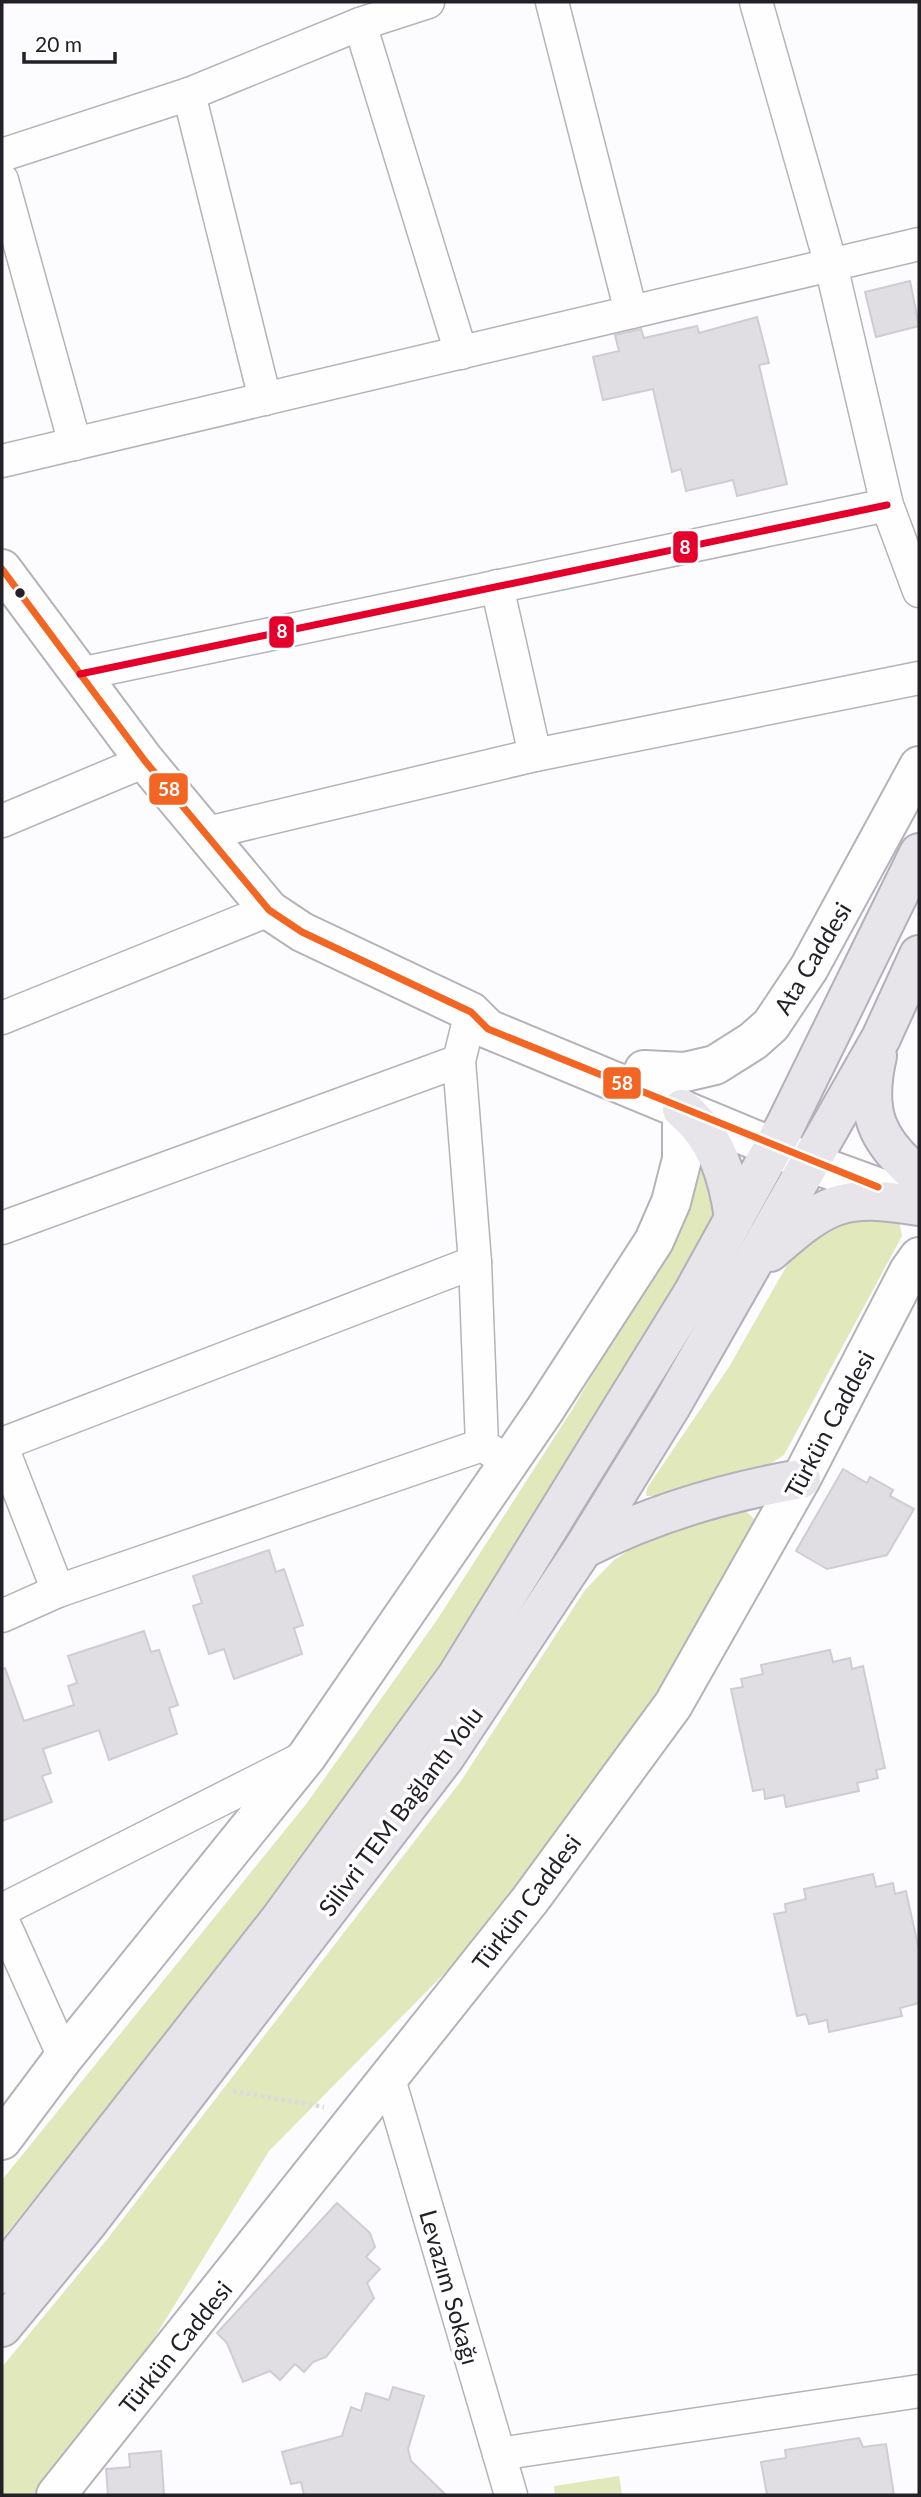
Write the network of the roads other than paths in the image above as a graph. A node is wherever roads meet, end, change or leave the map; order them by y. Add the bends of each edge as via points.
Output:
1 (428, 2) edge
2 (552, 2) edge
3 (756, 2) edge
4 (360, 24) junction
5 (189, 94) junction
6 (2, 155) edge
7 (2, 180) edge
8 (919, 244) edge
9 (831, 265) junction
10 (631, 312) junction
11 (461, 353) junction
12 (265, 399) junction
13 (75, 444) junction
14 (2, 461) edge
15 (887, 505) junction
16 (497, 586) junction
17 (9, 591) edge
18 (919, 591) edge
19 (80, 674) junction
20 (919, 678) edge
21 (536, 755) junction
22 (145, 761) junction
23 (919, 766) edge
24 (2, 821) edge
25 (203, 834) junction
26 (919, 853) edge
27 (269, 910) junction
28 (919, 955) edge
29 (471, 1012) junction
30 (2, 1018) edge
31 (881, 1038) junction
32 (459, 1061) junction
33 (644, 1070) junction
34 (682, 1109) junction
35 (780, 1136) junction
36 (816, 1153) junction
37 (919, 1177) edge
38 (919, 1190) edge
39 (919, 1204) edge
40 (734, 1219) junction
41 (2, 1228) edge
42 (919, 1257) edge
43 (475, 1262) junction
44 (755, 1265) junction
45 (2, 1446) edge
46 (495, 1453) junction
47 (801, 1479) junction
48 (583, 1549) junction
49 (58, 1591) junction
50 (2, 1616) edge
51 (307, 1756) junction
52 (2, 1910) edge
53 (2, 1919) edge
54 (64, 2057) junction
55 (389, 2079) junction
56 (2, 2140) edge
57 (2, 2274) edge
58 (2, 2327) edge
59 (919, 2391) edge
60 (499, 2454) junction
61 (56, 2495) edge
62 (511, 2495) edge

1 - 4 street
2 - 10 street
3 - 9 street
4 - 5 street
4 - 11 street
5 - 6 street
5 - 12 street
7 - 13 street
8 - 9 street
9 - 10 street
9 - 15 street
10 - 11 street
11 - 12 street
12 - 13 street
13 - 14 street
15 - 16 street
15 - 18 street
16 - 19 street
16 - 21 street
17 - 19 street
19 - 22 street
20 - 21 street
21 - 25 street
22 - 24 street
22 - 25 street
23 - 33 street, Ata Caddesi via 809,968 771,1025 715,1065 685,1072
25 - 27 street
26 - 35 highway
27 - 29 street via 302,932
27 - 30 street
28 - 31 highway
29 - 32 street
29 - 33 street via 498,1011
29 - 34 street via 488,1029
31 - 36 highway
31 - 37 highway via 872,1079 873,1113 884,1142
32 - 41 street
32 - 43 street
33 - 35 street
34 - 35 street
34 - 40 highway via 709,1136
34 - 46 street via 682,1159 654,1241
35 - 36 street
35 - 40 highway, Silivri TEM Bağlantı Yolu
36 - 38 street
36 - 39 street
36 - 44 highway, Silivri TEM Bağlantı Yolu
39 - 44 highway via 850,1199 809,1219
40 - 57 highway, Silivri TEM Bağlantı Yolu via 637,1386 457,1676 281,1919
42 - 47 street, Türkün Caddesi
43 - 45 street
43 - 46 street
44 - 48 highway, Silivri TEM Bağlantı Yolu
45 - 49 street
46 - 49 street
46 - 51 street
47 - 48 highway via 754,1487 633,1524
47 - 55 street, Türkün Caddesi via 673,1705 530,1900
48 - 58 highway, Silivri TEM Bağlantı Yolu via 445,1758 86,2225
49 - 50 street
51 - 52 street
51 - 54 street
53 - 54 street
54 - 56 street
55 - 60 street, Levazım Sokağı
55 - 61 street, Türkün Caddesi
59 - 60 street
60 - 62 street, Levazım Sokağı

